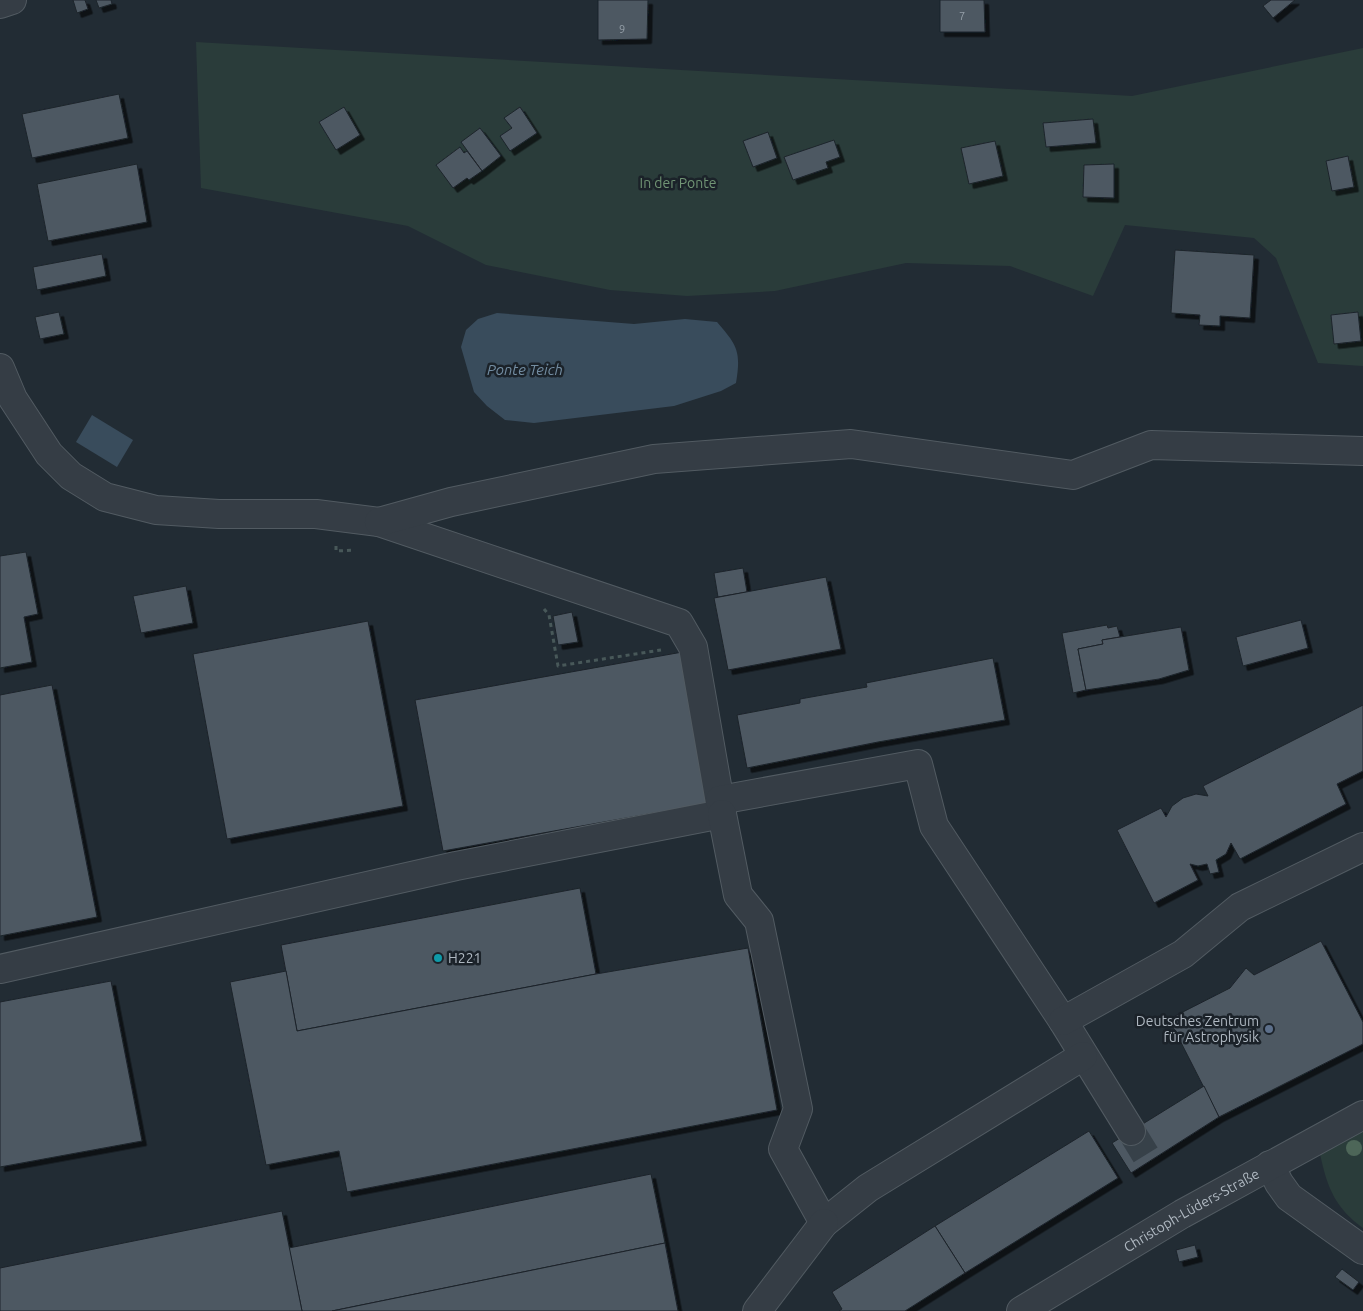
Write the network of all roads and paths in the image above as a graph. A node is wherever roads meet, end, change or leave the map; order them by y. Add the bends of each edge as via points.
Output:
1 (12, 0) edge
2 (0, 4) edge
3 (0, 368) edge
4 (1363, 451) edge
5 (332, 516) junction
6 (379, 522) junction
7 (355, 550) dead end
8 (543, 608) dead end
9 (686, 635) junction
10 (721, 807) junction
11 (1363, 847) edge
12 (0, 969) edge
13 (1063, 1021) junction
14 (1083, 1056) junction
15 (1363, 1115) edge
16 (1131, 1131) tunnel mouth
17 (1270, 1165) junction
18 (824, 1223) junction
19 (1363, 1250) edge
20 (757, 1311) edge
21 (1021, 1311) edge

1 - 2 street
3 - 5 street via 13,399 49,454 71,476 105,497 156,510
4 - 6 street via 1151,446 1073,475 851,444 654,459 451,502
5 - 6 street
5 - 7 path via 336,552
6 - 9 street via 679,623
8 - 9 path via 549,615 558,666 676,647
9 - 10 street via 693,647
10 - 12 street
10 - 13 street via 918,764 934,826
10 - 18 street via 738,895 759,921 798,1109 783,1149
11 - 13 street via 1240,907 1183,954
13 - 14 street
14 - 16 street
14 - 18 street via 868,1188
15 - 17 street, Christoph-Lüders-Straße
17 - 19 street via 1289,1197
17 - 21 street, Christoph-Lüders-Straße
18 - 20 street

